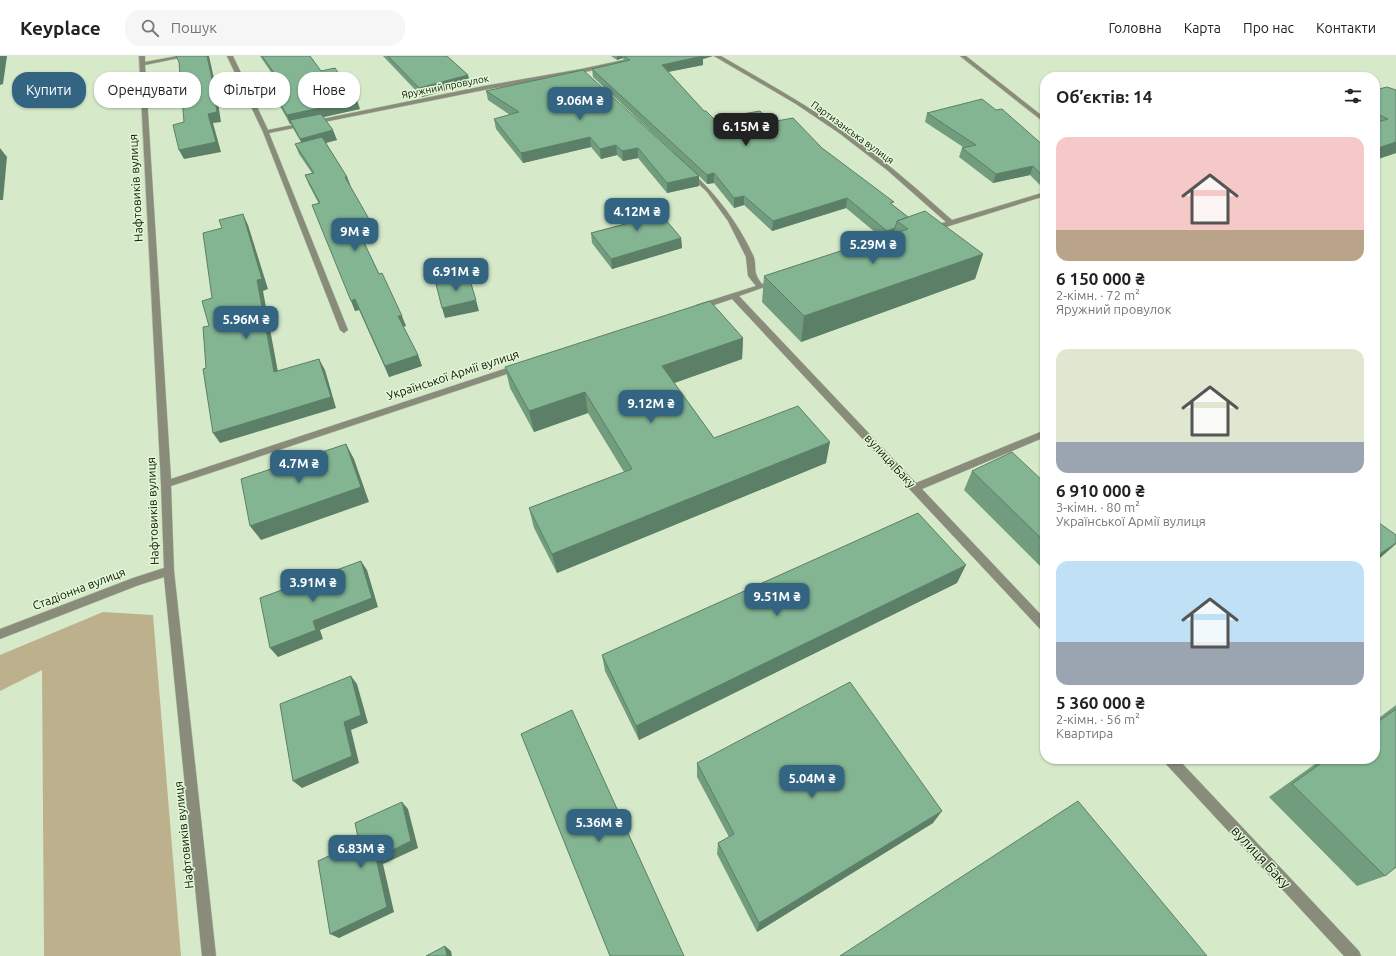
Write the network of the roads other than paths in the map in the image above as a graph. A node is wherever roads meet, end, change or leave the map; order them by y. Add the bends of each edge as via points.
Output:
1 (186, 56) edge
2 (230, 56) edge
3 (649, 56) edge
4 (717, 56) edge
5 (963, 56) edge
6 (142, 60) edge
7 (581, 71) junction
8 (587, 76) edge
9 (1040, 118) edge
10 (266, 132) junction
11 (681, 166) edge
12 (1040, 195) edge
13 (950, 222) junction
14 (920, 232) edge
15 (784, 279) edge
16 (761, 287) junction
17 (734, 296) junction
18 (689, 311) edge
19 (344, 330) dead end
20 (530, 363) edge
21 (1040, 435) edge
22 (166, 484) junction
23 (915, 488) junction
24 (169, 571) junction
25 (1040, 622) edge
26 (0, 634) edge
27 (1174, 764) edge
28 (210, 956) edge
29 (1354, 956) edge

1 - 6 street, Нафтовиків вулиця
2 - 10 street
3 - 7 street, Яружний провулок
4 - 13 street, Партизанська вулиця via 824,120 876,159
5 - 9 street
6 - 22 street, Нафтовиків вулиця
7 - 8 street
7 - 10 street, Яружний провулок
10 - 19 street
11 - 16 street via 709,191 732,221 750,257 752,276
12 - 13 street
13 - 14 street
15 - 16 street
16 - 17 street
17 - 18 street
17 - 23 street, вулиця Баку
20 - 22 street, Української Армії вулиця
21 - 23 street
22 - 24 street, Нафтовиків вулиця
23 - 25 street, вулиця Баку
24 - 26 street, Стадіонна вулиця
24 - 28 street, Нафтовиків вулиця
27 - 29 street, вулиця Баку

